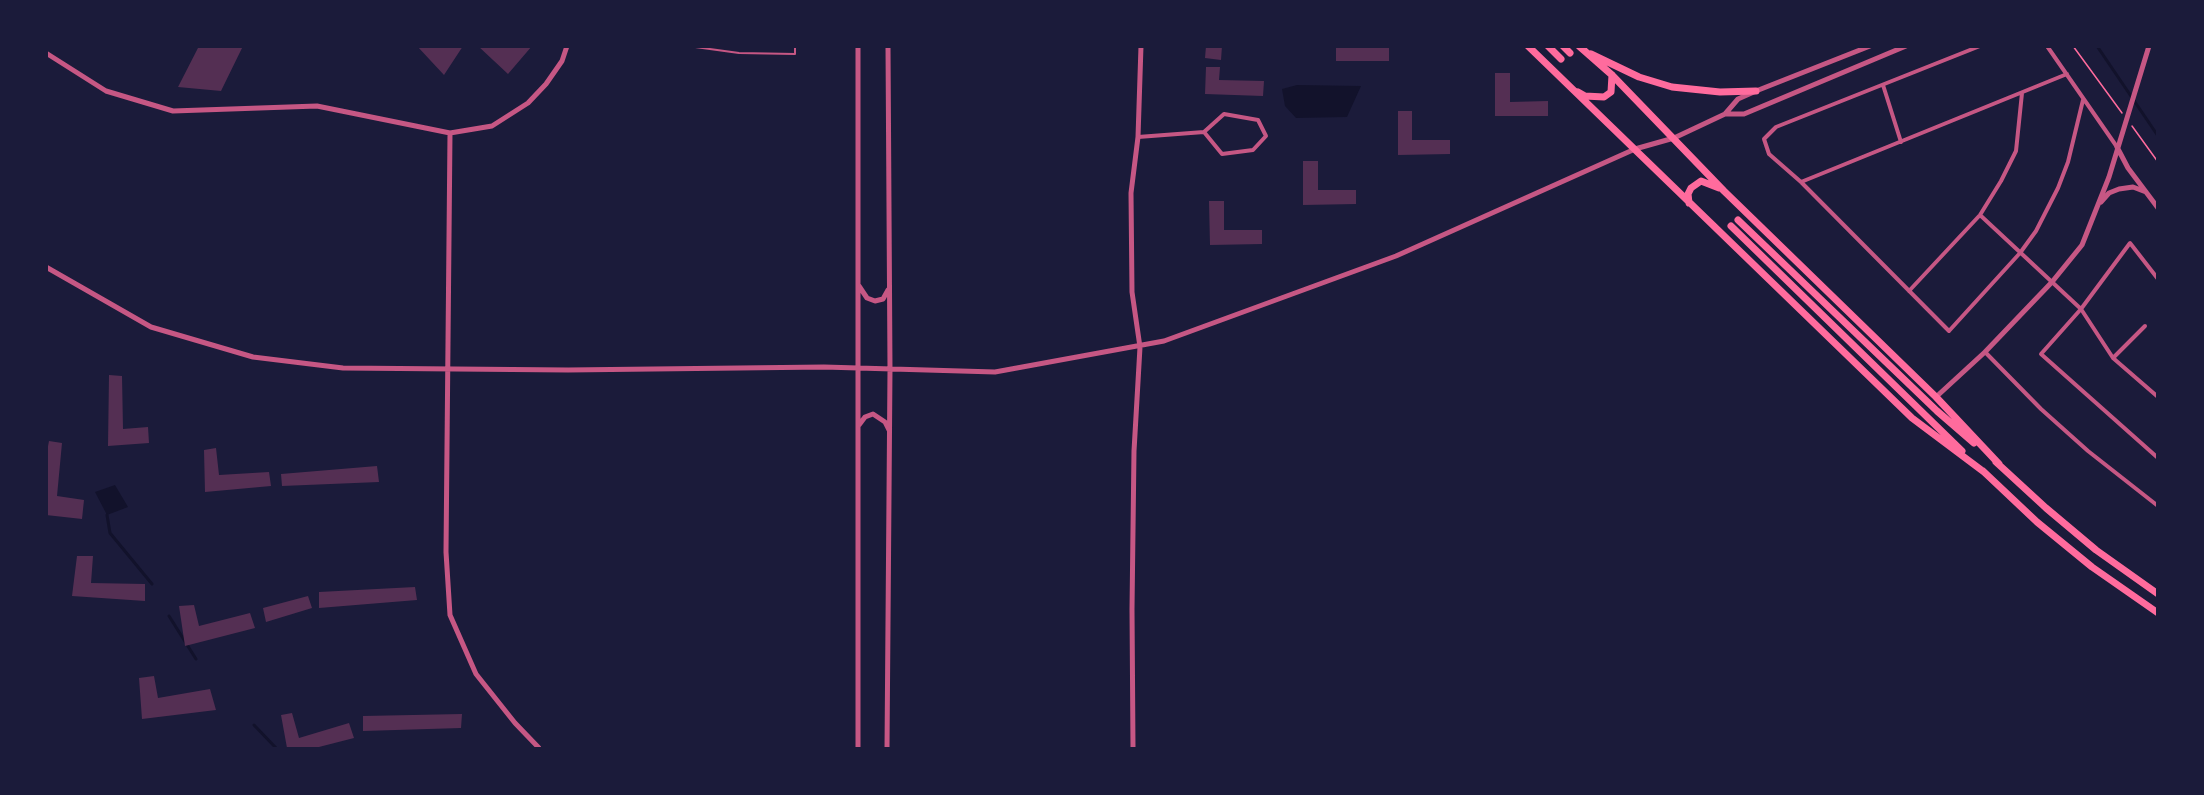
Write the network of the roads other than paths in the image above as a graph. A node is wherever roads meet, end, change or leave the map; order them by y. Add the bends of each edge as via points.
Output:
1 (567, 46) edge
2 (688, 46) edge
3 (795, 46) edge
4 (858, 46) edge
5 (888, 46) edge
6 (1141, 46) edge
7 (1528, 46) edge
8 (1548, 46) edge
9 (1563, 46) edge
10 (1870, 46) edge
11 (1906, 46) edge
12 (1980, 46) edge
13 (2047, 46) edge
14 (2149, 46) edge
15 (1579, 47) edge
16 (46, 53) edge
17 (1570, 53) dead end
18 (1561, 59) dead end
19 (2067, 74) junction
20 (1612, 75) junction
21 (1883, 85) junction
22 (1568, 86) junction
23 (1756, 91) junction
24 (2022, 93) junction
25 (2084, 100) junction
26 (1725, 114) junction
27 (1204, 132) junction
28 (450, 133) junction
29 (1138, 137) junction
30 (1674, 138) junction
31 (1901, 142) junction
32 (2117, 147) junction
33 (1635, 149) junction
34 (1801, 182) junction
35 (1724, 191) junction
36 (2146, 193) junction
37 (1689, 203) junction
38 (2098, 205) junction
39 (2157, 208) edge
40 (1980, 215) junction
41 (1738, 220) dead end
42 (1731, 226) dead end
43 (2020, 253) junction
44 (46, 267) edge
45 (2157, 279) edge
46 (858, 282) junction
47 (2052, 282) junction
48 (889, 285) junction
49 (1909, 291) junction
50 (2081, 309) junction
51 (2145, 326) dead end
52 (1140, 347) junction
53 (1985, 352) junction
54 (2113, 358) junction
55 (858, 368) junction
56 (890, 369) junction
57 (447, 370) junction
58 (2156, 395) edge
59 (1936, 397) junction
60 (890, 431) junction
61 (858, 433) junction
62 (2157, 458) edge
63 (1999, 464) junction
64 (1984, 472) junction
65 (2157, 506) edge
66 (2157, 594) edge
67 (2157, 613) edge
68 (539, 748) edge
69 (858, 748) edge
70 (887, 748) edge
71 (1133, 748) edge

1 - 28 street via 562,62 528,104 492,126
2 - 3 lane via 739,53 795,54
4 - 46 street
5 - 48 street
6 - 29 street
7 - 22 main road
8 - 18 main road
9 - 17 main road
10 - 23 street
11 - 26 street via 1744,114
12 - 21 street
13 - 19 street
14 - 32 street
15 - 20 main road
15 - 23 main road via 1639,77 1672,87
16 - 28 street via 106,91 173,111 316,106
19 - 24 street
19 - 25 street
20 - 22 main road via 1611,92 1604,97 1585,96
20 - 30 main road
21 - 31 street
21 - 34 street via 1776,127 1764,139 1769,154
22 - 33 main road
23 - 26 street via 1738,99
24 - 31 street
24 - 40 street via 2016,152
25 - 32 street
25 - 43 street via 2058,188
26 - 30 street
27 - 27 street via 1222,154 1253,150 1266,136 1258,120 1224,114
27 - 29 street
28 - 57 street
29 - 52 street via 1131,193 1132,292
30 - 33 street
30 - 35 main road
31 - 34 street
32 - 36 street
32 - 38 street
33 - 37 main road
33 - 52 street via 1396,256
34 - 49 street
35 - 37 main road via 1701,181 1688,194
35 - 59 main road
36 - 38 street via 2133,187 2119,189
36 - 39 street
37 - 64 main road via 1912,418
38 - 47 street via 2082,245
40 - 43 street
40 - 49 street
41 - 63 main road via 1937,411
42 - 64 main road
43 - 47 street
43 - 49 street via 1949,331
44 - 57 street via 152,327 253,357 343,368
45 - 50 street via 2130,243
46 - 48 street via 867,298 875,301 883,299
46 - 55 street
47 - 50 street
47 - 53 street
48 - 56 street
50 - 54 street
50 - 62 street via 2042,354
51 - 54 street
52 - 56 street via 995,372
52 - 71 street via 1134,451
53 - 59 street
53 - 65 street via 2088,451
54 - 58 street
55 - 56 street
55 - 57 street
55 - 61 street
56 - 60 street
57 - 68 street via 446,552 450,615 476,674
59 - 63 main road
60 - 61 street via 873,414 860,422
60 - 70 street
61 - 69 street
63 - 66 main road via 2096,550
64 - 67 main road via 2092,567

